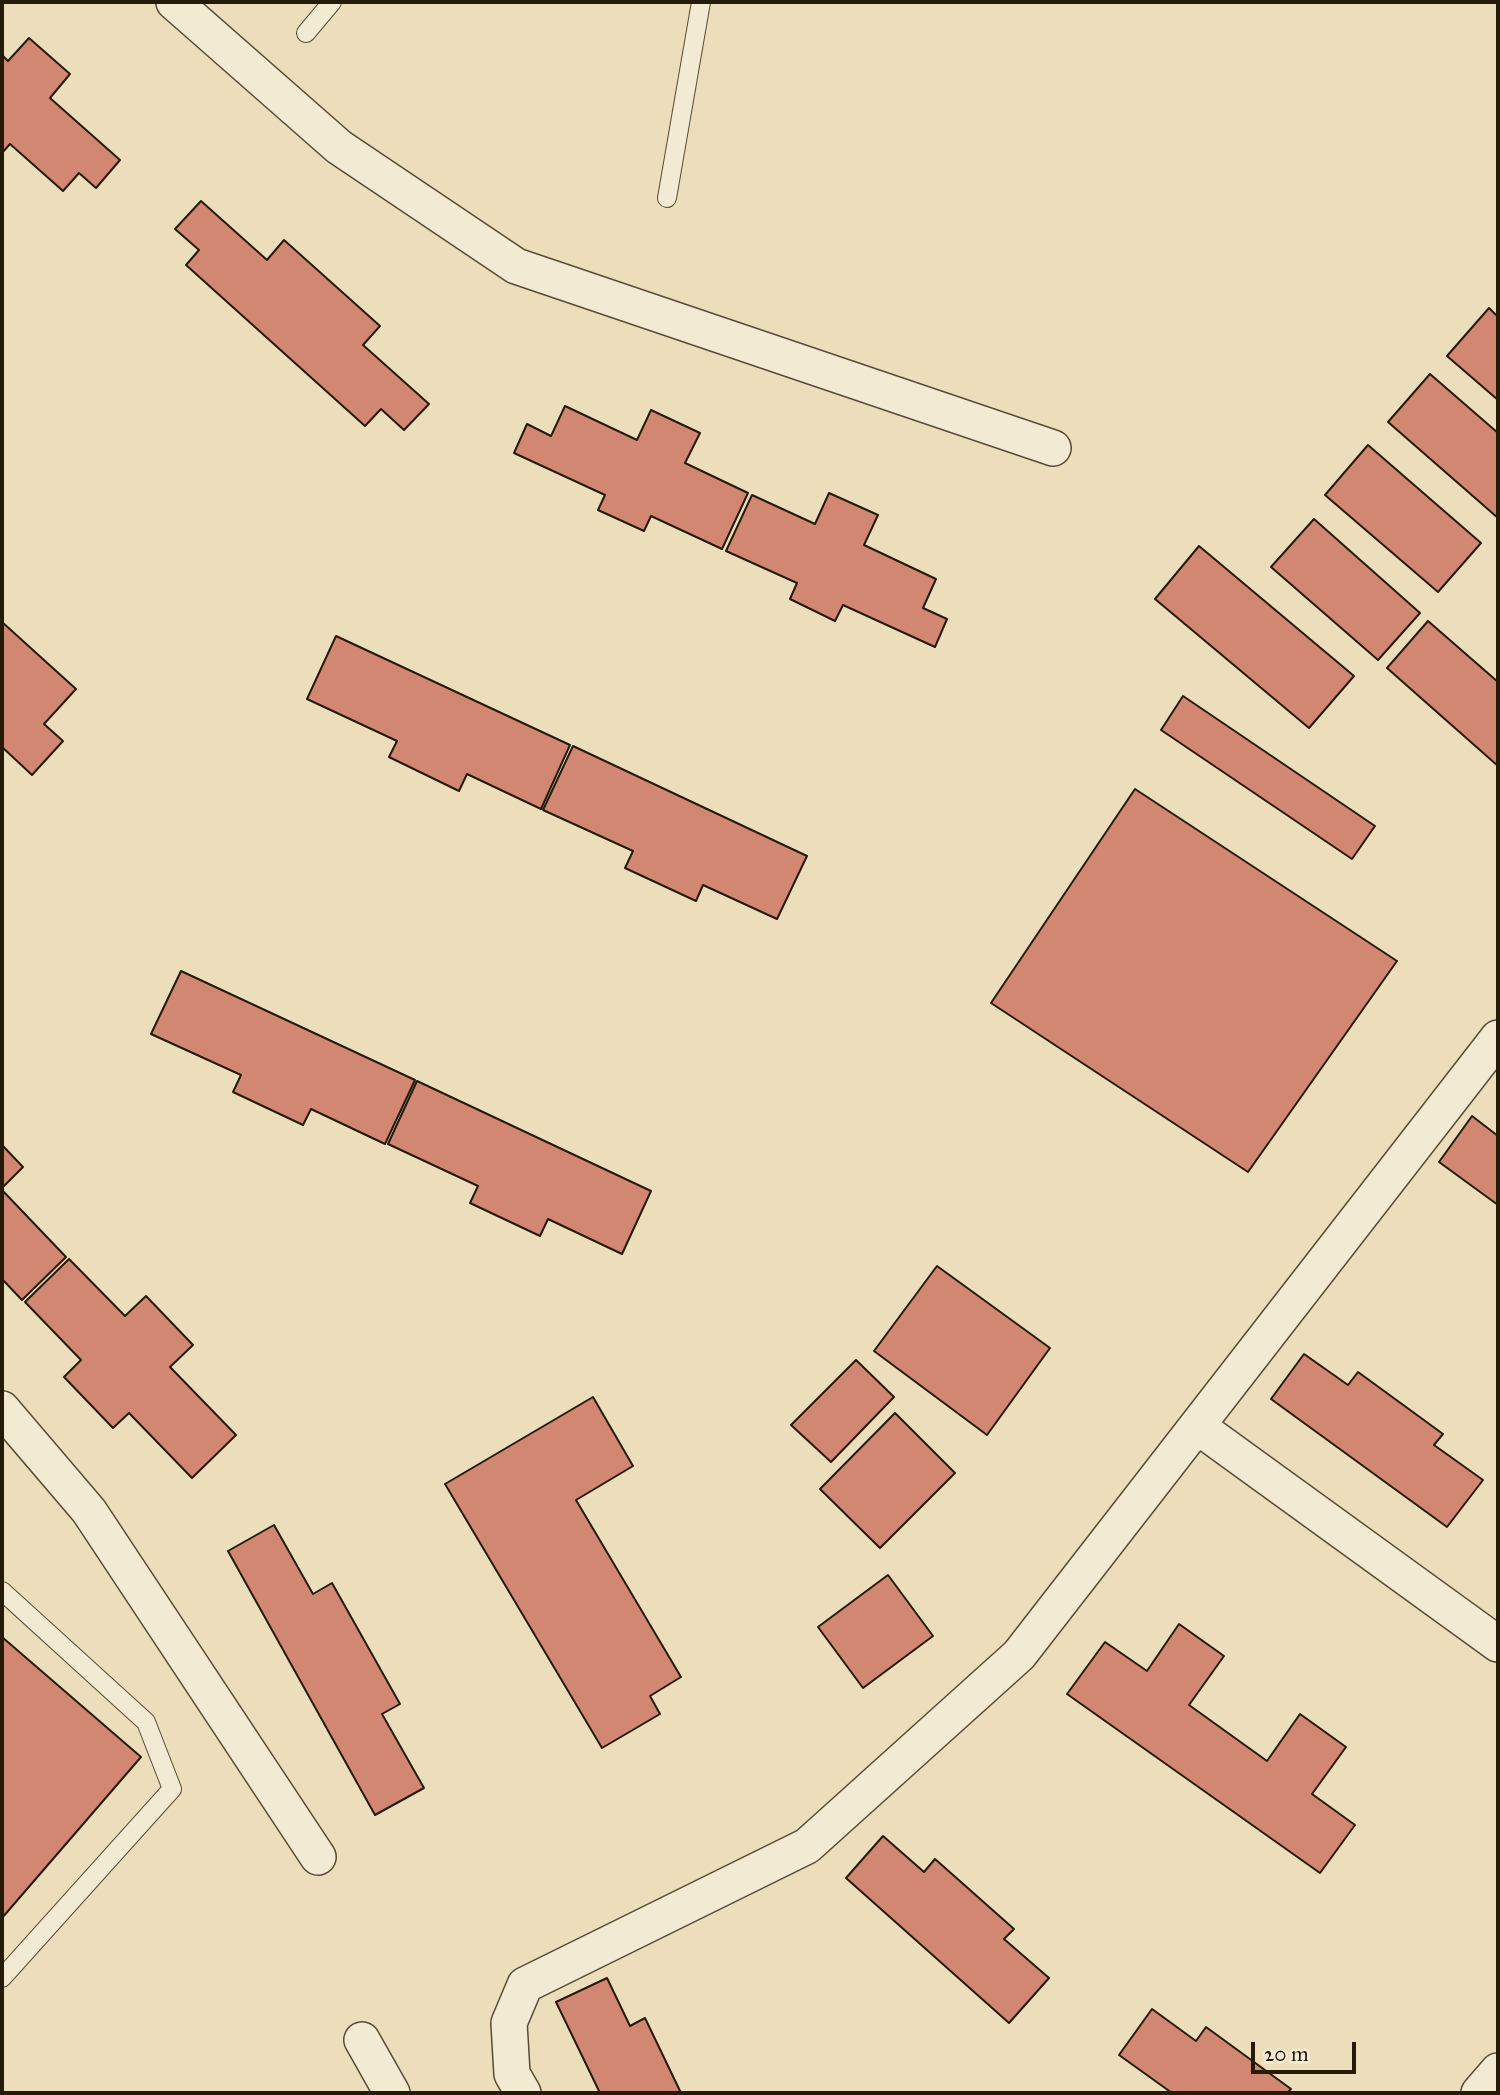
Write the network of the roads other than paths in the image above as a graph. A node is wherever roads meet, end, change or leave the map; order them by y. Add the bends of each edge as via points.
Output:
1 (174, 2) edge
2 (332, 2) edge
3 (701, 2) edge
4 (306, 33) dead end
5 (667, 198) dead end
6 (1053, 448) dead end
7 (1498, 1038) edge
8 (2, 1409) edge
9 (1197, 1426) junction
10 (2, 1591) edge
11 (1498, 1643) edge
12 (318, 1857) dead end
13 (2, 1978) edge
14 (362, 2039) dead end
15 (1498, 2071) edge
16 (392, 2093) edge
17 (523, 2093) edge
18 (1479, 2093) edge

1 - 6 street via 339,147 516,266
2 - 4 lane
3 - 5 lane
7 - 9 street
8 - 12 street via 89,1511
9 - 11 street
9 - 17 street via 1019,1654 807,1846 525,1985 509,2023 512,2074
10 - 13 lane via 146,1722 172,1789
14 - 16 street
15 - 18 street

